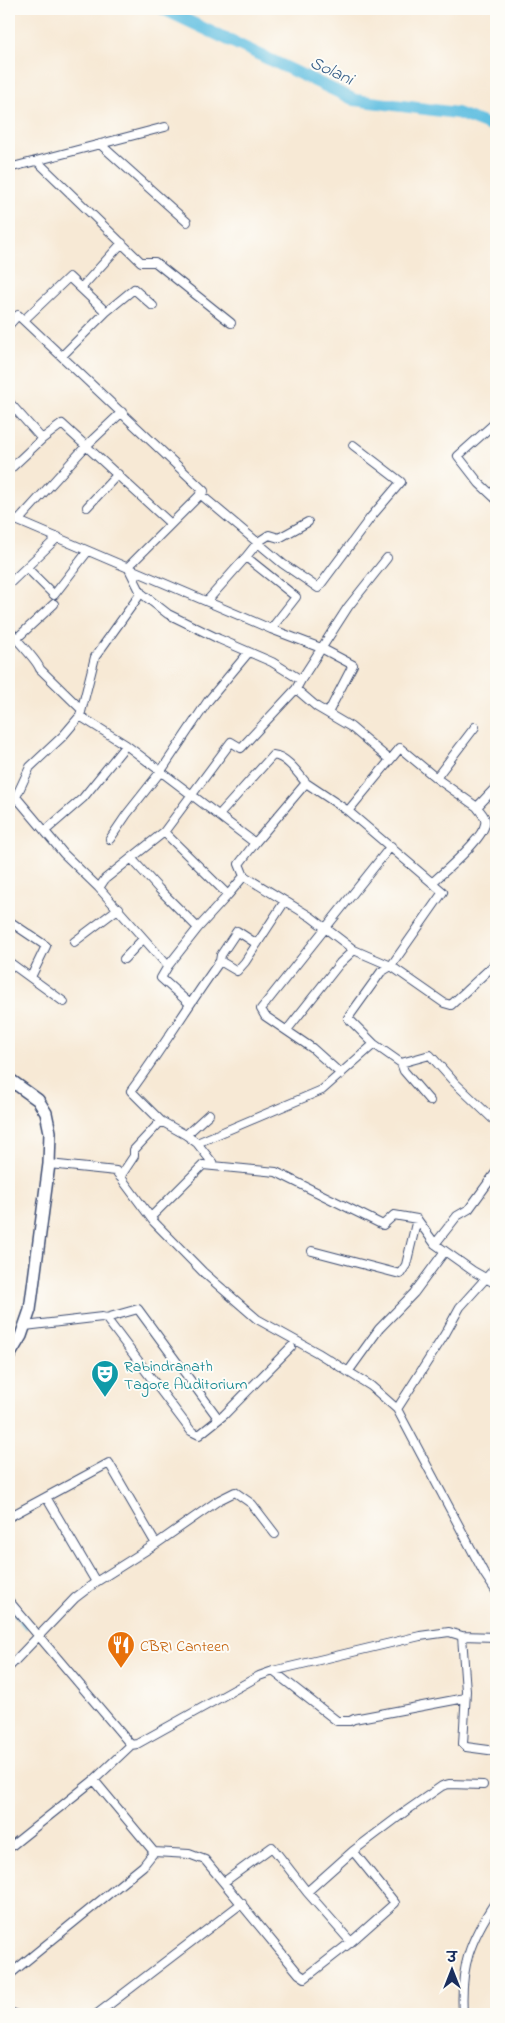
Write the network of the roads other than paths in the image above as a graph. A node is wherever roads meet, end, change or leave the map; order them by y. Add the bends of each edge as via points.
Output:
1 (165, 127) dead end
2 (100, 144) junction
3 (37, 160) junction
4 (9, 168) edge
5 (187, 222) dead end
6 (122, 243) junction
7 (81, 288) junction
8 (153, 306) dead end
9 (106, 312) junction
10 (24, 320) junction
11 (231, 323) dead end
12 (9, 324) edge
13 (62, 356) junction
14 (10, 407) edge
15 (122, 412) junction
16 (496, 422) edge
17 (42, 439) junction
18 (353, 445) dead end
19 (86, 446) junction
20 (9, 470) edge
21 (118, 474) junction
22 (200, 494) junction
23 (496, 499) edge
24 (87, 506) dead end
25 (9, 517) edge
26 (18, 521) junction
27 (308, 522) dead end
28 (172, 524) junction
29 (58, 537) junction
30 (258, 542) junction
31 (88, 551) junction
32 (246, 557) junction
33 (386, 558) dead end
34 (128, 567) junction
35 (27, 568) junction
36 (9, 584) edge
37 (141, 593) junction
38 (207, 601) junction
39 (54, 604) dead end
40 (9, 629) edge
41 (271, 630) junction
42 (16, 639) junction
43 (321, 648) junction
44 (249, 652) junction
45 (301, 680) junction
46 (296, 689) junction
47 (81, 712) junction
48 (328, 713) junction
49 (475, 727) dead end
50 (126, 745) junction
51 (390, 760) junction
52 (161, 771) junction
53 (436, 778) junction
54 (306, 783) junction
55 (496, 787) edge
56 (193, 795) junction
57 (16, 798) junction
58 (9, 806) edge
59 (477, 807) junction
60 (348, 811) junction
61 (219, 815) junction
62 (45, 831) junction
63 (164, 832) junction
64 (110, 839) dead end
65 (255, 843) junction
66 (391, 846) junction
67 (131, 858) junction
68 (244, 876) junction
69 (433, 882) junction
70 (99, 888) junction
71 (228, 894) junction
72 (285, 901) junction
73 (119, 908) junction
74 (9, 921) edge
75 (198, 928) junction
76 (327, 928) junction
77 (143, 939) junction
78 (74, 942) dead end
79 (257, 944) junction
80 (354, 950) junction
81 (124, 958) dead end
82 (220, 961) junction
83 (9, 962) edge
84 (496, 963) edge
85 (168, 966) junction
86 (391, 966) junction
87 (31, 977) junction
88 (64, 1002) dead end
89 (190, 1003) junction
90 (287, 1030) junction
91 (374, 1044) junction
92 (401, 1063) junction
93 (341, 1074) junction
94 (9, 1079) edge
95 (430, 1101) dead end
96 (208, 1114) dead end
97 (161, 1120) junction
98 (496, 1122) edge
99 (186, 1135) junction
100 (197, 1144) junction
101 (49, 1164) junction
102 (215, 1166) junction
103 (496, 1172) edge
104 (120, 1176) junction
105 (151, 1217) junction
106 (417, 1219) junction
107 (435, 1244) junction
108 (446, 1251) junction
109 (312, 1252) dead end
110 (496, 1267) edge
111 (486, 1278) junction
112 (496, 1284) edge
113 (106, 1318) junction
114 (25, 1326) junction
115 (291, 1347) dead end
116 (9, 1356) edge
117 (348, 1372) junction
118 (397, 1409) junction
119 (218, 1418) junction
120 (46, 1497) junction
121 (9, 1517) edge
122 (275, 1534) dead end
123 (156, 1544) junction
124 (96, 1582) junction
125 (496, 1591) edge
126 (9, 1600) edge
127 (40, 1636) junction
128 (462, 1636) junction
129 (496, 1637) edge
130 (9, 1667) edge
131 (273, 1671) junction
132 (464, 1698) junction
133 (130, 1745) junction
134 (496, 1751) edge
135 (94, 1780) junction
136 (483, 1786) dead end
137 (9, 1848) edge
138 (353, 1851) junction
139 (154, 1852) junction
140 (224, 1882) junction
141 (307, 1892) junction
142 (496, 1901) edge
143 (242, 1903) junction
144 (351, 1942) junction
145 (9, 1975) edge
146 (9, 2012) edge
147 (15, 2014) edge
148 (97, 2014) edge
149 (463, 2014) edge

1 - 2 street
2 - 3 street
2 - 5 street
3 - 4 street
3 - 6 street
6 - 7 street
6 - 11 street via 141,262 155,262
7 - 9 street
7 - 10 street via 69,277
8 - 9 street via 134,289
9 - 13 street
10 - 12 street via 18,315
10 - 13 street
13 - 15 street
14 - 17 street
15 - 19 street
15 - 22 street via 204,490
16 - 23 street via 458,456 479,484
17 - 19 street via 62,424
17 - 20 street
18 - 30 street via 401,482 318,588
19 - 21 street
19 - 26 street
21 - 24 street
21 - 28 street
22 - 28 street
22 - 30 street
25 - 26 street
26 - 29 street
27 - 30 street via 279,538 269,535
28 - 34 street
29 - 31 street
29 - 35 street
30 - 32 street
31 - 34 street
31 - 35 street via 54,595
32 - 38 street
32 - 41 street via 296,597
33 - 43 street
34 - 37 street
34 - 38 street
35 - 36 street
37 - 44 street via 168,614
37 - 47 street via 94,657
38 - 41 street
39 - 42 street
40 - 42 street
41 - 43 street
42 - 47 street
43 - 45 street
43 - 48 street via 353,665
44 - 45 street
44 - 52 street via 208,701
45 - 46 street
46 - 48 street
46 - 56 street via 240,748 231,742
47 - 50 street
47 - 57 street via 63,736 30,767
48 - 51 street via 351,726
49 - 53 street
50 - 52 street
50 - 62 street via 83,798
51 - 53 street via 400,748
51 - 60 street
52 - 56 street
52 - 64 street
53 - 59 street
54 - 60 street
54 - 61 street via 295,769 273,755
54 - 65 street
55 - 59 street
56 - 61 street
56 - 63 street
57 - 58 street
57 - 62 street
59 - 69 street via 485,818 485,826 467,850
60 - 66 street
61 - 65 street
62 - 70 street
63 - 67 street
63 - 71 street
65 - 68 street via 238,864
66 - 69 street
66 - 76 street
67 - 70 street
67 - 75 street
68 - 71 street
68 - 72 street
69 - 86 street via 444,892
70 - 73 street
71 - 75 street
72 - 76 street
72 - 79 street
73 - 77 street
73 - 78 street
74 - 87 street via 46,946
75 - 85 street
76 - 80 street
76 - 90 street via 261,1010
77 - 81 street
77 - 85 street
79 - 82 street via 237,971
79 - 82 street via 237,931
80 - 86 street
80 - 90 street
82 - 89 street
83 - 87 street
84 - 86 street via 450,1006
85 - 89 street via 161,978
86 - 91 street via 381,972 348,1018
87 - 88 street
89 - 97 street via 130,1092
90 - 93 street
91 - 92 street
91 - 93 street
92 - 95 street
92 - 98 street via 430,1055
93 - 100 street via 322,1090
94 - 101 street via 38,1100 46,1113 50,1132
96 - 99 street
97 - 99 street
97 - 104 street via 134,1150 134,1156
99 - 100 street
100 - 102 street
101 - 104 street via 116,1171
101 - 114 street via 30,1310
102 - 105 street via 203,1165
102 - 106 street via 276,1172 383,1225 394,1215
103 - 107 street via 468,1209 457,1216
104 - 105 street
105 - 117 street via 203,1272 256,1319
106 - 107 street
106 - 109 street via 406,1265 400,1274
107 - 108 street
108 - 111 street
108 - 117 street via 414,1293 379,1329
110 - 111 street
111 - 112 street
111 - 118 street via 460,1307
113 - 114 street
113 - 119 street via 138,1310
113 - 119 street via 191,1431 199,1435
114 - 116 street
115 - 119 street
117 - 118 street via 371,1386
118 - 125 street
120 - 121 street
120 - 123 street via 109,1463
120 - 124 street
122 - 123 street via 252,1504 235,1492
123 - 124 street
124 - 127 street
126 - 127 street
127 - 130 street
127 - 133 street
128 - 129 street
128 - 131 street via 450,1632 420,1636
128 - 132 street
131 - 132 street via 337,1721
131 - 133 street
132 - 134 street via 463,1744
133 - 135 street
135 - 137 street
135 - 139 street
136 - 138 street via 442,1786
138 - 141 street
138 - 144 street via 395,1903
139 - 140 street via 189,1854 205,1860
139 - 145 street via 143,1866
140 - 141 street via 272,1847
140 - 143 street
141 - 144 street
142 - 149 street via 480,1925 467,1955 462,1989
143 - 144 street via 305,1978
143 - 148 street
146 - 147 street

